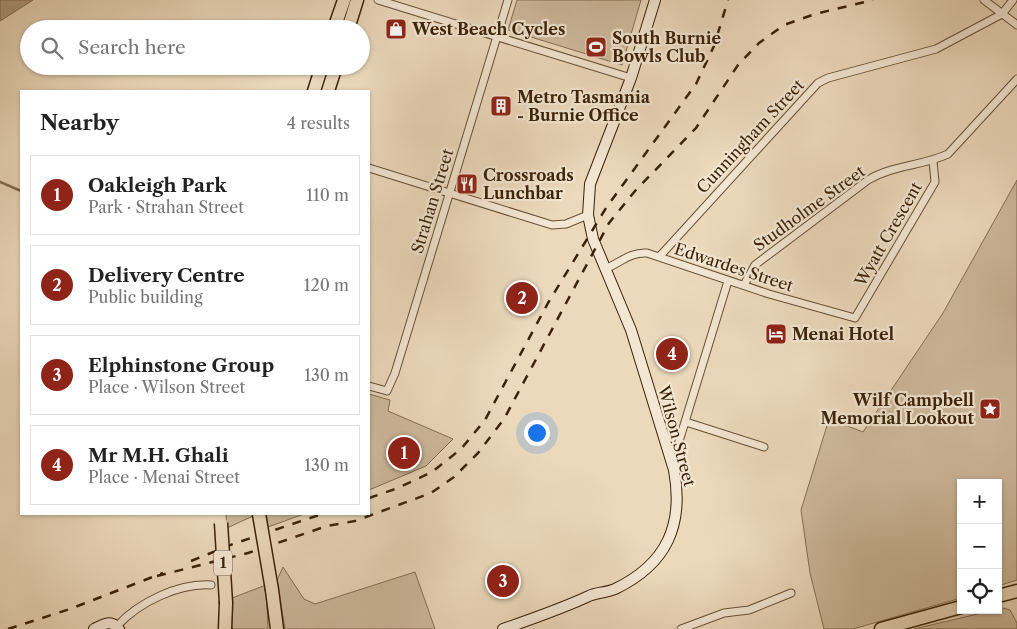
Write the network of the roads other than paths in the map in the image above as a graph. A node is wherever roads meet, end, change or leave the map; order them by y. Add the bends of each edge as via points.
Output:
1 (344, 0) edge
2 (357, 0) edge
3 (378, 0) edge
4 (508, 0) edge
5 (655, 0) edge
6 (984, 0) edge
7 (1013, 0) edge
8 (1002, 14) junction
9 (337, 20) edge
10 (351, 20) edge
11 (1017, 25) edge
12 (497, 36) junction
13 (319, 75) edge
14 (333, 75) edge
15 (631, 78) junction
16 (1017, 79) edge
17 (314, 90) edge
18 (328, 90) edge
19 (933, 161) junction
20 (370, 168) edge
21 (448, 193) junction
22 (588, 215) junction
23 (659, 257) junction
24 (607, 268) junction
25 (728, 280) junction
26 (744, 285) junction
27 (855, 318) joint
28 (370, 386) edge
29 (686, 422) junction
30 (764, 447) dead end
31 (668, 452) junction
32 (258, 515) edge
33 (221, 518) edge
34 (211, 585) dead end
35 (791, 593) dead end
36 (1016, 594) edge
37 (1002, 596) edge
38 (138, 608) junction
39 (957, 608) edge
40 (104, 624) junction
41 (118, 627) edge
42 (94, 629) edge
43 (225, 629) edge
44 (277, 629) edge
45 (503, 629) edge
46 (680, 629) edge
47 (881, 629) edge

1 - 9 highway
2 - 10 highway
3 - 12 street
4 - 12 street, Strahan Street
5 - 15 street, Wilson Street
6 - 8 street
7 - 8 street, Cunningham Street
8 - 11 street
8 - 23 street, Cunningham Street via 936,49 818,83
12 - 15 street
12 - 21 street, Strahan Street
13 - 17 highway
14 - 18 highway
15 - 22 street, Wilson Street via 590,184
16 - 19 street, Studholme Street via 948,154
19 - 26 street, Studholme Street via 884,171 868,180 755,265
19 - 27 street, Wyatt Crescent via 935,182
20 - 21 street
21 - 22 street via 552,225 566,224
21 - 28 street, Strahan Street via 396,373 387,391
22 - 24 street, Wilson Street via 593,239
23 - 24 street, Edwardes Street via 637,252
23 - 25 street, Edwardes Street
24 - 31 street, Wilson Street via 631,330
25 - 26 street, Edwardes Street
25 - 29 street
26 - 27 street, Edwardes Street
29 - 30 street
29 - 31 street via 676,448
31 - 45 street, Wilson Street via 678,491 678,509 670,536 652,563 636,577 610,591
32 - 44 highway, bridge
33 - 43 highway, 1, bridge
34 - 38 street via 189,586
35 - 46 street via 749,610 724,613
36 - 37 highway
38 - 40 street
38 - 41 street
39 - 47 highway
40 - 41 street
40 - 42 street

